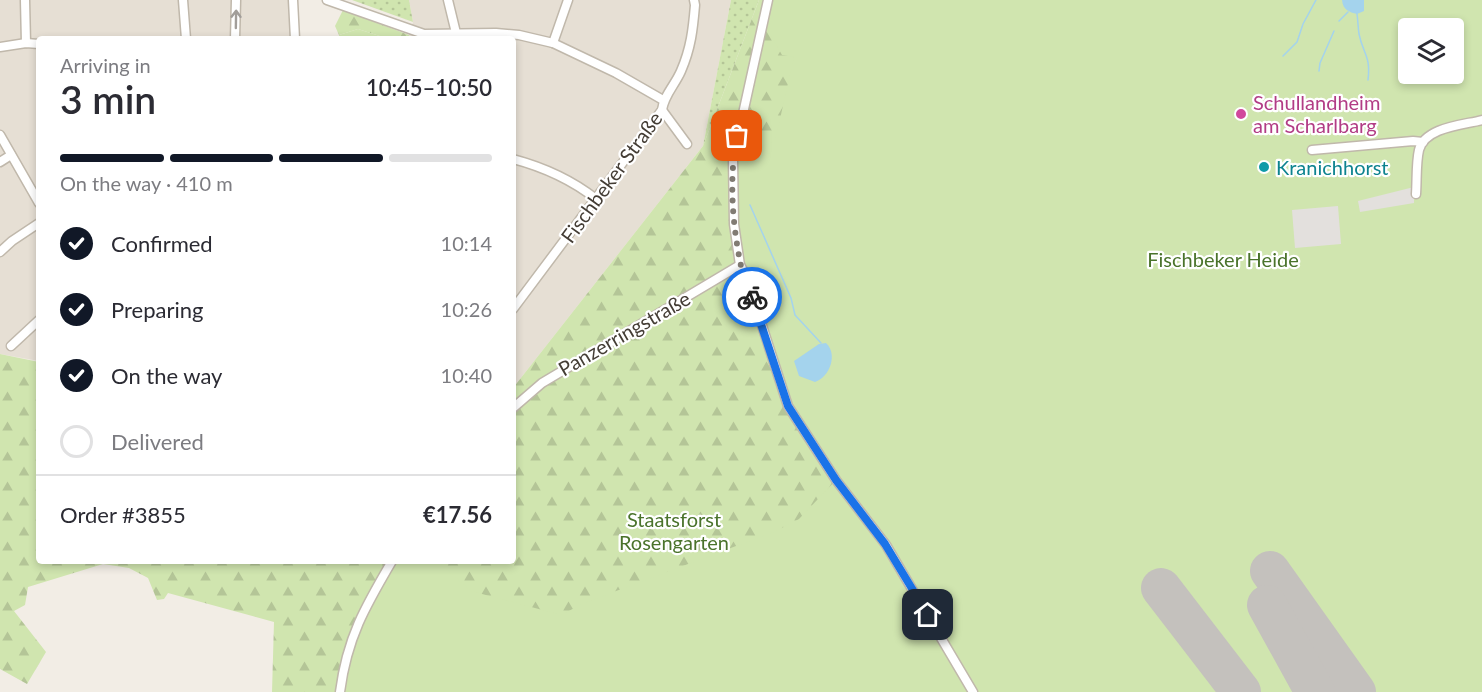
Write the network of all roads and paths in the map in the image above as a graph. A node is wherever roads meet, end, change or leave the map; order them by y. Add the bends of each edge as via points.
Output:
1 (25, 0) edge
2 (183, 0) edge
3 (236, 0) edge
4 (293, 0) edge
5 (327, 0) edge
6 (448, 0) edge
7 (568, 0) edge
8 (694, 0) edge
9 (768, 0) edge
10 (186, 36) edge
11 (236, 36) edge
12 (295, 36) edge
13 (457, 36) edge
14 (26, 43) junction
15 (553, 43) junction
16 (36, 44) edge
17 (0, 47) edge
18 (663, 100) junction
19 (662, 110) junction
20 (1482, 120) edge
21 (0, 135) edge
22 (1423, 142) junction
23 (687, 144) dead end
24 (1312, 150) dead end
25 (11, 154) junction
26 (516, 160) edge
27 (0, 162) edge
28 (1416, 194) dead end
29 (36, 198) edge
30 (596, 199) junction
31 (36, 225) edge
32 (0, 252) edge
33 (740, 265) junction
34 (516, 305) edge
35 (36, 323) edge
36 (11, 346) dead end
37 (516, 405) edge
38 (390, 564) edge
39 (340, 692) edge
40 (973, 692) edge

1 - 14 street
2 - 10 street
11 -> 3 street
4 - 12 street
5 - 13 street via 424,34
6 - 13 street
7 - 15 street
8 - 18 street, Fischbeker Straße via 692,43 681,72
9 - 33 street via 733,159 734,224
13 - 15 street via 496,33
14 - 16 street
14 - 17 street
15 - 18 street
18 - 19 street, Fischbeker Straße
19 - 23 street
19 - 30 street, Fischbeker Straße
20 - 22 street via 1433,133
21 - 25 street
22 - 24 street
22 - 28 street via 1418,154
25 - 27 street
25 - 29 street
26 - 30 street via 568,180
30 - 34 street, Fischbeker Straße
31 - 32 street
33 - 37 street, Panzerringstraße via 542,383
33 - 40 street via 788,406 836,480 885,544
35 - 36 street
38 - 39 street via 352,637

